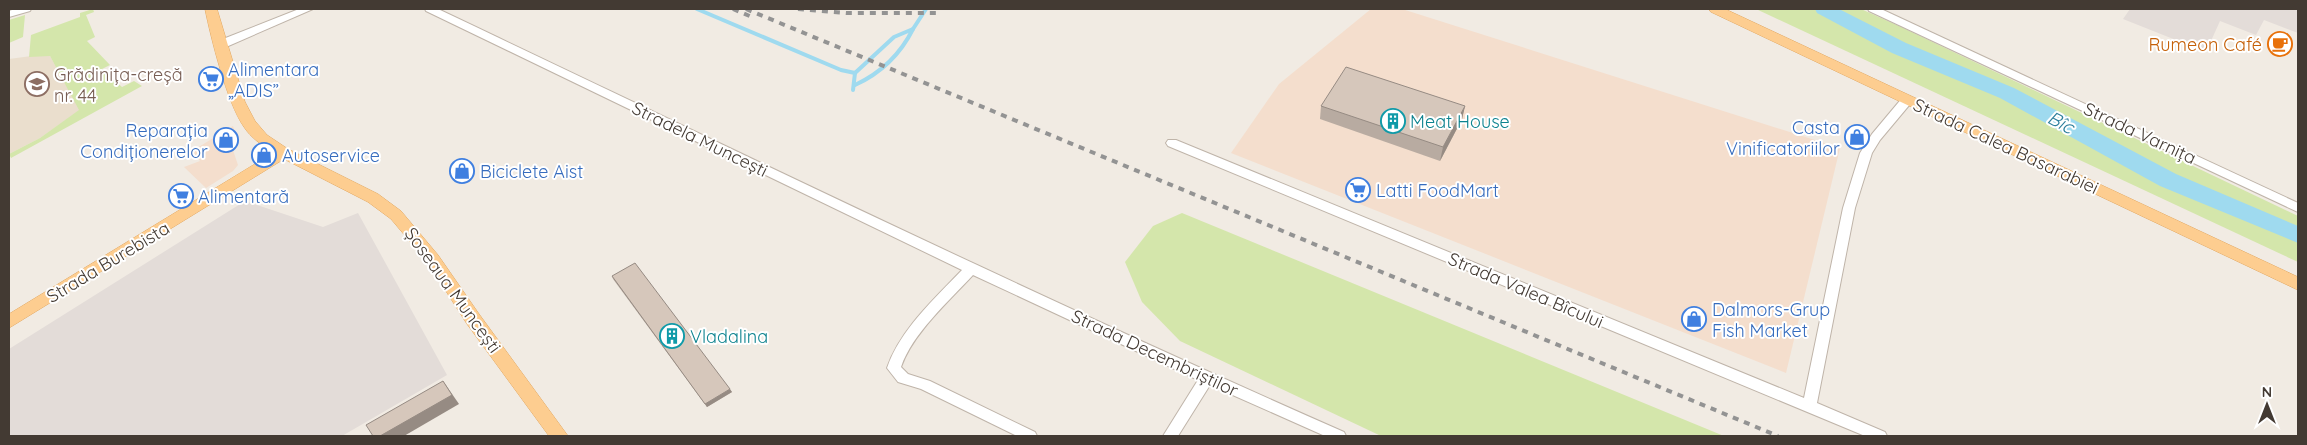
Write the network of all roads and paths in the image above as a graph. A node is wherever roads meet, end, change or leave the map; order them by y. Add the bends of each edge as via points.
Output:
1 (26, 9) edge
2 (211, 9) edge
3 (308, 9) edge
4 (430, 9) edge
5 (1714, 9) edge
6 (1873, 9) edge
7 (9, 14) edge
8 (222, 44) junction
9 (1907, 100) junction
10 (1172, 144) dead end
11 (283, 153) junction
12 (2298, 208) edge
13 (971, 269) junction
14 (2298, 284) edge
15 (9, 322) edge
16 (1206, 378) junction
17 (1809, 406) junction
18 (559, 436) edge
19 (1030, 436) edge
20 (1170, 436) edge
21 (1339, 436) edge
22 (1880, 436) edge

1 - 7 street
2 - 8 main road, Șoseaua Muncești
3 - 8 street
4 - 13 street, Stradela Muncești
5 - 9 main road, Strada Calea Basarabiei
6 - 12 street, Strada Varnița
8 - 11 main road, Șoseaua Muncești via 238,102 249,124
9 - 14 main road, Strada Calea Basarabiei
9 - 17 street via 1866,153 1849,208
10 - 17 street, Strada Valea Bîcului
11 - 15 main road, Strada Burebista
11 - 18 main road, Șoseaua Muncești via 373,198 406,225
13 - 16 street, Strada Decembriștilor
13 - 19 street via 914,334 895,360 894,368 903,378 925,385
16 - 20 street
16 - 21 street, Strada Decembriștilor
17 - 22 street, Strada Valea Bîcului

